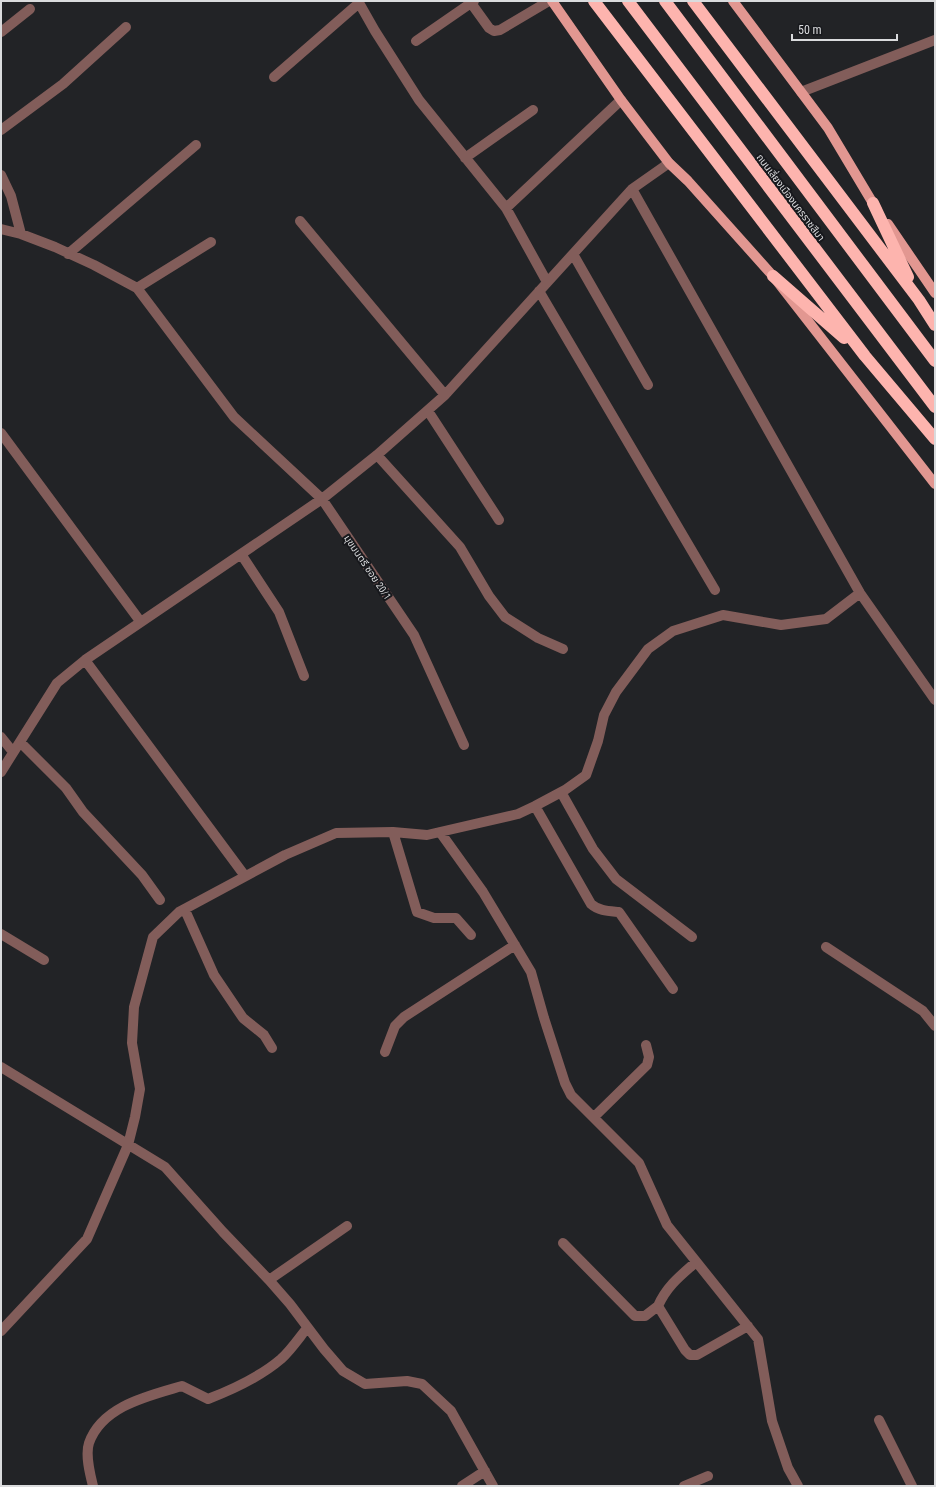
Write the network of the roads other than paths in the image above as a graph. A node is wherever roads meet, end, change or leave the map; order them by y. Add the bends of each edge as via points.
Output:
1 (550, 1) edge
2 (594, 1) edge
3 (628, 1) edge
4 (664, 1) edge
5 (693, 1) edge
6 (733, 1) edge
7 (359, 2) edge
8 (473, 2) edge
9 (30, 9) dead end
10 (126, 27) dead end
11 (1, 32) edge
12 (935, 40) edge
13 (416, 41) dead end
14 (274, 77) dead end
15 (801, 92) junction
16 (621, 100) junction
17 (533, 110) dead end
18 (1, 130) edge
19 (196, 145) dead end
20 (465, 158) junction
21 (669, 163) junction
22 (1, 175) edge
23 (632, 189) junction
24 (873, 203) junction
25 (506, 208) junction
26 (300, 221) dead end
27 (1, 229) edge
28 (21, 234) junction
29 (211, 242) dead end
30 (68, 254) junction
31 (573, 254) junction
32 (773, 276) junction
33 (547, 282) junction
34 (137, 288) junction
35 (539, 291) junction
36 (935, 293) edge
37 (919, 300) junction
38 (935, 325) edge
39 (864, 356) junction
40 (935, 361) edge
41 (648, 385) dead end
42 (445, 396) junction
43 (935, 407) edge
44 (428, 411) junction
45 (1, 433) edge
46 (935, 439) edge
47 (377, 455) junction
48 (935, 484) edge
49 (322, 500) junction
50 (499, 520) dead end
51 (241, 554) junction
52 (715, 590) dead end
53 (860, 593) junction
54 (140, 621) junction
55 (563, 649) dead end
56 (85, 660) junction
57 (304, 676) dead end
58 (935, 700) edge
59 (1, 737) edge
60 (20, 742) junction
61 (464, 745) dead end
62 (13, 752) junction
63 (1, 772) edge
64 (561, 792) junction
65 (535, 806) junction
66 (393, 832) junction
67 (440, 832) junction
68 (245, 876) junction
69 (160, 900) dead end
70 (185, 910) junction
71 (1, 934) edge
72 (471, 935) dead end
73 (692, 937) dead end
74 (515, 945) junction
75 (826, 947) dead end
76 (44, 960) dead end
77 (672, 989) dead end
78 (935, 1026) edge
79 (646, 1045) dead end
80 (272, 1048) dead end
81 (385, 1052) dead end
82 (1, 1067) edge
83 (594, 1117) junction
84 (128, 1145) junction
85 (348, 1226) dead end
86 (563, 1243) dead end
87 (696, 1262) junction
88 (269, 1280) junction
89 (658, 1306) junction
90 (748, 1326) junction
91 (307, 1328) junction
92 (1, 1331) edge
93 (879, 1420) dead end
94 (485, 1471) junction
95 (708, 1476) dead end
96 (93, 1486) edge
97 (462, 1486) edge
98 (494, 1486) edge
99 (684, 1486) edge
100 (798, 1486) edge
101 (912, 1486) edge

1 - 8 street via 494,31 489,28
1 - 16 main road
2 - 39 highway
3 - 43 highway, ถนนเลี่ยงเมืองนครราชสีมา
4 - 40 highway, ถนนเลี่ยงเมืองนครราชสีมา
5 - 37 highway
6 - 15 main road
7 - 14 street
7 - 20 street via 420,100
8 - 13 street
9 - 11 street
10 - 18 street via 63,84
12 - 15 street
15 - 24 main road via 828,128
16 - 21 main road
16 - 25 street
17 - 20 street
19 - 30 street
20 - 25 street
21 - 23 street
21 - 32 main road
22 - 28 street via 11,196
23 - 31 street
23 - 53 street
24 - 36 main road
24 - 37 highway
25 - 33 street
26 - 42 street
27 - 28 street
28 - 30 street
29 - 34 street
30 - 34 street
31 - 33 street
31 - 41 street
32 - 39 highway
32 - 48 main road
33 - 35 street
34 - 49 street, มุขมนตรี ซอย 20/1 via 234,416
35 - 42 street
35 - 52 street
37 - 38 highway
39 - 46 highway
42 - 44 street
44 - 47 street
44 - 50 street
45 - 54 street
47 - 49 street
47 - 55 street via 460,547 488,596 505,617 538,638
49 - 51 street
49 - 61 street, มุขมนตรี ซอย 20/1 via 414,634
51 - 54 street
51 - 57 street via 279,612
53 - 58 street
53 - 64 street via 826,618 781,625 723,615 673,631 648,650 616,692 604,715 586,775
54 - 56 street
56 - 60 street via 57,683
56 - 68 street
59 - 62 street
60 - 62 street
60 - 69 street via 66,788 83,812 142,874
62 - 63 street
64 - 65 street
64 - 73 street via 593,849 616,879
65 - 67 street via 518,814
65 - 77 street via 591,904 596,909 619,912
66 - 67 street via 427,835
66 - 68 street via 336,833
66 - 72 street via 417,912 434,918 456,918
67 - 74 street via 483,892
68 - 70 street
70 - 80 street via 214,975 243,1018 264,1035
70 - 84 street via 179,912 154,937 134,1007 132,1043 140,1089
71 - 76 street
74 - 81 street via 404,1017 395,1026
74 - 83 street via 531,972 565,1083 571,1095
75 - 78 street via 923,1011
79 - 83 street via 649,1057 647,1065
82 - 84 street
83 - 87 street via 639,1162 667,1225
84 - 88 street via 165,1167
84 - 92 street via 87,1240
85 - 88 street
86 - 89 street via 635,1316 645,1316
87 - 89 street via 664,1293
87 - 90 street
88 - 91 street
89 - 90 street via 690,1354 697,1355
90 - 100 street via 758,1339 772,1421 788,1468
91 - 94 street via 343,1371 365,1384 406,1381 422,1384 451,1411
91 - 96 street via 281,1358 252,1379 229,1391 208,1399 182,1386 127,1404 99,1424 88,1444 88,1467
93 - 101 street
94 - 97 street
94 - 98 street
95 - 99 street

